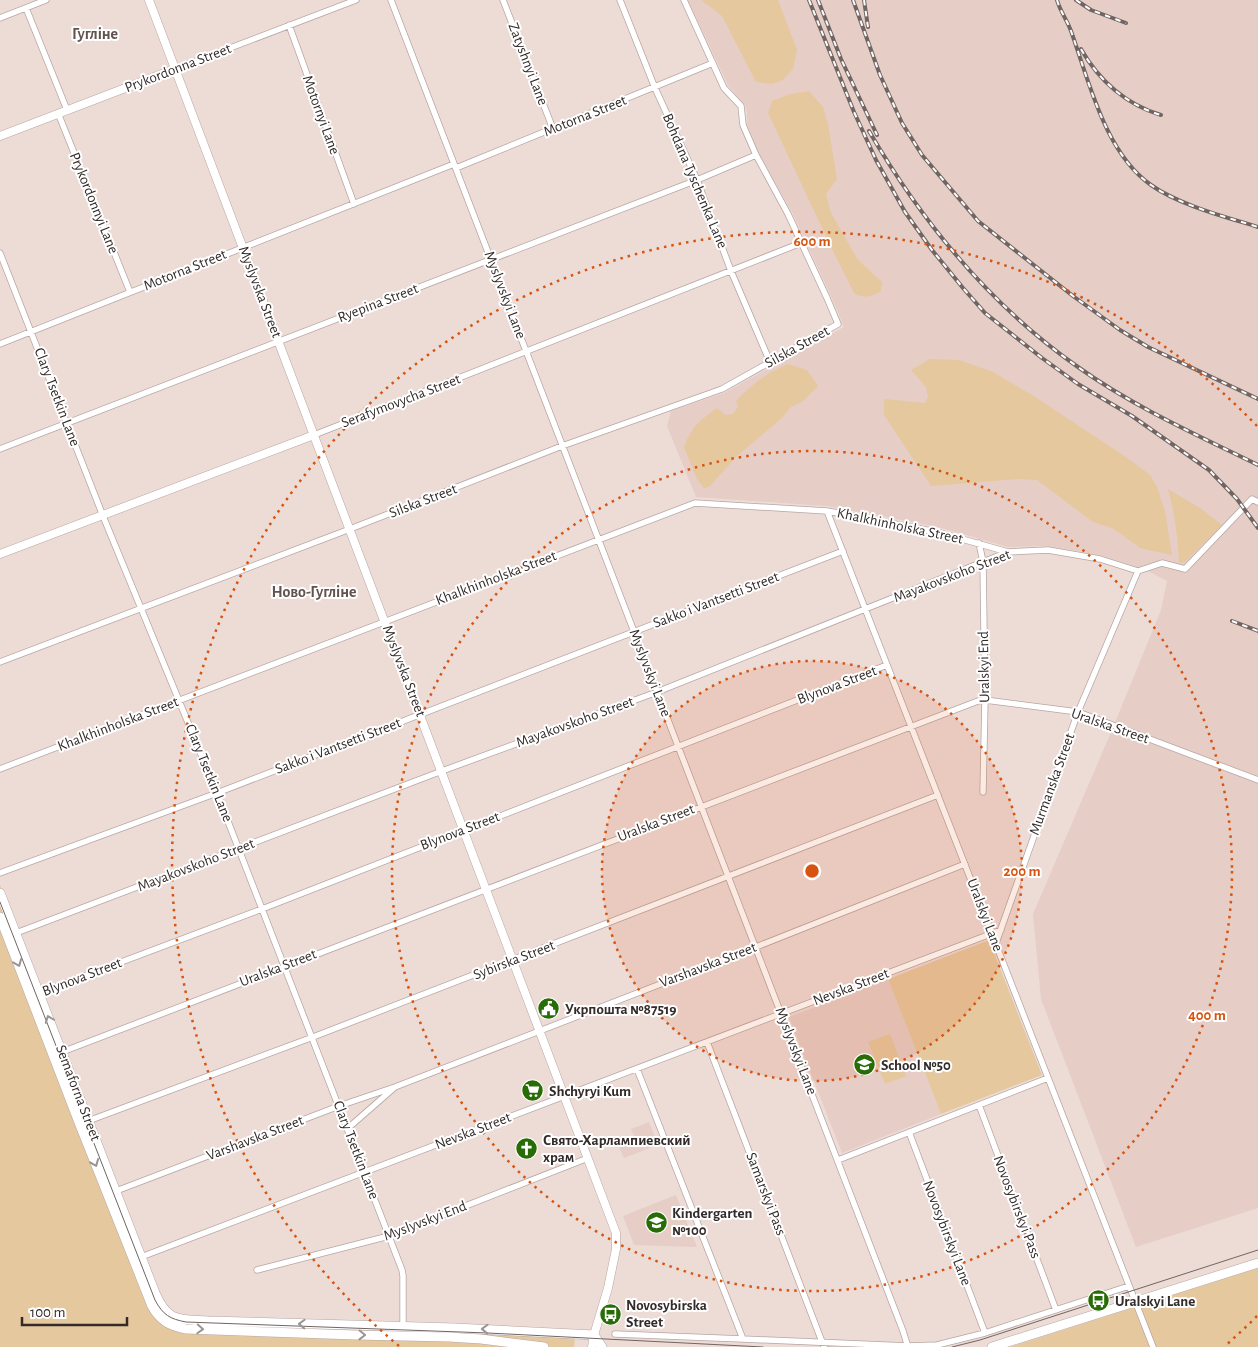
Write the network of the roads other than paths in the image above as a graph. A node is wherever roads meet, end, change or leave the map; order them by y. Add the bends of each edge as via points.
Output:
1 (46, 0) edge
2 (149, 0) edge
3 (356, 0) edge
4 (391, 0) edge
5 (503, 0) edge
6 (620, 0) edge
7 (684, 0) edge
8 (26, 8) junction
9 (0, 18) edge
10 (289, 26) junction
11 (713, 63) junction
12 (175, 69) junction
13 (655, 88) junction
14 (67, 110) junction
15 (58, 113) junction
16 (553, 129) junction
17 (0, 136) edge
18 (756, 155) junction
19 (455, 166) junction
20 (697, 180) junction
21 (354, 204) junction
22 (801, 243) junction
23 (243, 247) junction
24 (0, 253) edge
25 (491, 259) junction
26 (731, 271) junction
27 (130, 292) junction
28 (31, 332) junction
29 (279, 341) junction
30 (0, 344) edge
31 (526, 352) junction
32 (770, 362) junction
33 (67, 423) junction
34 (314, 435) junction
35 (562, 446) junction
36 (0, 449) edge
37 (1258, 502) edge
38 (828, 511) junction
39 (103, 516) junction
40 (350, 529) junction
41 (598, 538) junction
42 (979, 543) junction
43 (843, 551) junction
44 (1008, 552) junction
45 (0, 554) edge
46 (983, 562) junction
47 (1138, 572) junction
48 (141, 608) junction
49 (866, 609) junction
50 (385, 621) junction
51 (634, 632) junction
52 (0, 662) edge
53 (888, 665) junction
54 (657, 692) junction
55 (985, 700) junction
56 (179, 701) junction
57 (1078, 712) junction
58 (420, 714) junction
59 (911, 725) junction
60 (678, 746) junction
61 (0, 769) edge
62 (442, 771) junction
63 (1258, 780) edge
64 (983, 792) dead end
65 (217, 793) junction
66 (938, 796) junction
67 (701, 806) junction
68 (464, 830) junction
69 (239, 848) junction
70 (965, 864) junction
71 (0, 873) edge
72 (728, 876) junction
73 (486, 888) junction
74 (0, 893) edge
75 (262, 909) junction
76 (0, 917) edge
77 (1000, 930) junction
78 (16, 933) junction
79 (992, 933) junction
80 (996, 943) junction
81 (756, 947) junction
82 (513, 960) junction
83 (285, 965) junction
84 (35, 995) junction
85 (781, 1014) junction
86 (540, 1031) junction
87 (313, 1037) junction
88 (707, 1042) junction
89 (62, 1052) junction
90 (637, 1069) junction
91 (1048, 1078) junction
92 (395, 1087) junction
93 (565, 1096) junction
94 (979, 1105) junction
95 (339, 1106) junction
96 (88, 1121) junction
97 (347, 1129) junction
98 (909, 1132) junction
99 (588, 1158) junction
100 (838, 1160) junction
101 (364, 1173) junction
102 (116, 1191) junction
103 (389, 1236) junction
104 (141, 1256) junction
105 (1258, 1262) edge
106 (257, 1270) dead end
107 (1129, 1286) junction
108 (152, 1295) junction
109 (1135, 1302) junction
110 (1056, 1310) junction
111 (403, 1327) junction
112 (534, 1332) junction
113 (985, 1333) junction
114 (615, 1334) dead end
115 (594, 1335) junction
116 (743, 1339) junction
117 (532, 1345) junction
118 (824, 1345) edge
119 (908, 1346) edge
120 (544, 1347) edge
121 (592, 1347) edge
122 (602, 1347) edge
123 (992, 1347) edge
124 (1153, 1347) edge

1 - 8 street
2 - 12 street, Myslyvska Street
3 - 10 street, Prykordonna Street
4 - 19 street, Myslyvskyi Lane
5 - 16 street, Zatyshnyi Lane
6 - 13 street, Bohdana Tyschenka Lane
7 - 11 street
8 - 9 street
8 - 14 street
10 - 12 street, Prykordonna Street
10 - 21 street, Motornyi Lane
11 - 13 street, Motorna Street
11 - 18 street via 724,88 741,106 743,125
12 - 14 street, Prykordonna Street
12 - 23 street, Myslyvska Street
13 - 16 street, Motorna Street
13 - 20 street, Bohdana Tyschenka Lane
14 - 15 street, Prykordonna Street
15 - 17 street, Prykordonna Street
15 - 27 street, Prykordonnyi Lane
16 - 19 street, Motorna Street
18 - 20 street, Ryepina Street
18 - 22 street
19 - 21 street, Motorna Street
19 - 25 street, Myslyvskyi Lane
20 - 25 street, Ryepina Street
20 - 26 street, Bohdana Tyschenka Lane
21 - 23 street, Motorna Street
22 - 26 street, Serafymovycha Street
22 - 32 street, Silska Street via 838,324
23 - 27 street, Motorna Street
23 - 29 street, Myslyvska Street
24 - 28 street, Clary Tsetkin Lane
25 - 29 street, Ryepina Street
25 - 31 street, Myslyvskyi Lane
26 - 31 street, Serafymovycha Street
26 - 32 street, Bohdana Tyschenka Lane
27 - 28 street, Motorna Street
28 - 30 street, Motorna Street
28 - 33 street, Clary Tsetkin Lane
29 - 33 street, Ryepina Street
29 - 34 street, Myslyvska Street
31 - 34 street, Serafymovycha Street
31 - 35 street, Myslyvskyi Lane
32 - 35 street, Silska Street via 722,389
33 - 36 street, Ryepina Street
33 - 39 street, Clary Tsetkin Lane
34 - 39 street, Serafymovycha Street
34 - 40 street, Myslyvska Street
35 - 40 street, Silska Street
35 - 41 street, Myslyvskyi Lane
37 - 47 street via 1252,499 1185,569 1162,563
38 - 41 street, Khalkhinholska Street via 695,503
38 - 42 street, Khalkhinholska Street
38 - 43 street, Uralskyi Lane
39 - 45 street, Serafymovycha Street
39 - 48 street, Clary Tsetkin Lane
40 - 48 street, Silska Street
40 - 50 street, Myslyvska Street
41 - 50 street, Khalkhinholska Street
41 - 51 street, Myslyvskyi Lane
42 - 44 street, Khalkhinholska Street
42 - 46 street, Uralskyi End
43 - 49 street, Uralskyi Lane
43 - 51 street, Sakko i Vantsetti Street
44 - 46 street, Mayakovskoho Street
44 - 47 street, Mayakovskoho Street via 1048,550 1100,559
46 - 49 street, Mayakovskoho Street
46 - 55 street, Uralskyi End
47 - 57 street, Murmanska Street
48 - 52 street, Silska Street
48 - 56 street, Clary Tsetkin Lane
49 - 53 street, Uralskyi Lane
49 - 54 street, Mayakovskoho Street
50 - 56 street, Khalkhinholska Street
50 - 58 street, Myslyvska Street
51 - 54 street, Myslyvskyi Lane
51 - 58 street, Sakko i Vantsetti Street
53 - 59 street, Uralskyi Lane
53 - 60 street, Blynova Street
54 - 60 street, Myslyvskyi Lane
54 - 62 street, Mayakovskoho Street
55 - 57 street, Uralska Street
55 - 59 street, Uralska Street
55 - 64 street, Uralskyi End
56 - 61 street, Khalkhinholska Street
56 - 65 street, Clary Tsetkin Lane
57 - 63 street, Uralska Street
57 - 77 street, Murmanska Street
58 - 62 street, Myslyvska Street
58 - 65 street, Sakko i Vantsetti Street
59 - 66 street, Uralskyi Lane
59 - 67 street, Uralska Street
60 - 67 street, Myslyvskyi Lane
60 - 68 street, Blynova Street
62 - 68 street, Myslyvska Street
62 - 69 street, Mayakovskoho Street
65 - 69 street, Clary Tsetkin Lane
65 - 71 street, Sakko i Vantsetti Street
66 - 70 street, Uralskyi Lane
66 - 72 street, Sybirska Street
67 - 72 street, Myslyvskyi Lane
67 - 73 street, Uralska Street
68 - 73 street, Myslyvska Street
68 - 75 street, Blynova Street
69 - 75 street, Clary Tsetkin Lane
69 - 78 street, Mayakovskoho Street
70 - 79 street, Uralskyi Lane
70 - 81 street, Varshavska Street
72 - 81 street, Myslyvskyi Lane
72 - 82 street, Sybirska Street
73 - 82 street, Myslyvska Street
73 - 83 street, Uralska Street
74 - 78 main road, Semaforna Street
75 - 83 street, Clary Tsetkin Lane
75 - 84 street, Blynova Street
76 -> 84 main road, Semaforna Street
77 - 79 street, Nevska Street
77 - 80 street, Murmanska Street
78 - 84 main road, Semaforna Street
79 - 80 street, Uralskyi Lane
79 - 85 street, Nevska Street
80 - 91 street, Uralskyi Lane
81 - 85 street, Myslyvskyi Lane
81 - 86 street, Varshavska Street
82 - 86 street, Myslyvska Street
82 - 87 street, Sybirska Street
83 - 87 street, Clary Tsetkin Lane
83 - 89 street, Uralska Street
89 -> 84 main road, Semaforna Street
84 -> 108 main road, Semaforna Street via 78,1120
85 - 88 street, Nevska Street
85 - 100 street, Myslyvskyi Lane
86 - 92 street, Varshavska Street
86 - 93 street, Myslyvska Street
87 - 95 street, Clary Tsetkin Lane
87 - 96 street, Sybirska Street
88 - 90 street, Nevska Street
88 - 118 street, Samarskyi Pass
89 - 96 main road, Semaforna Street
90 - 93 street, Nevska Street
90 - 116 street
91 - 94 street
91 - 107 street, Uralskyi Lane
92 - 95 street, Varshavska Street
92 - 97 street, Varshavska Street
93 - 99 street, Myslyvska Street
93 - 101 street, Nevska Street
94 - 98 street
94 - 110 street, Novosybirskyi Pass
95 - 97 street, Clary Tsetkin Lane
95 - 102 street, Varshavska Street
96 - 102 main road, Semaforna Street
97 - 101 street, Clary Tsetkin Lane
98 - 100 street
98 - 113 street, Novosybirskyi Lane
99 - 103 street, Myslyvskyi End
99 - 115 street, Myslyvska Street via 618,1240
100 - 119 street, Myslyvskyi Lane
101 - 103 street, Clary Tsetkin Lane
101 - 104 street, Nevska Street
102 - 104 main road, Semaforna Street
103 - 106 street, Myslyvskyi End
103 - 111 street, Clary Tsetkin Lane via 403,1276
104 - 108 main road, Semaforna Street
105 - 109 main road
107 - 109 street, Uralskyi Lane
107 - 110 street
111 -> 108 main road via 178,1318 164,1310
108 -> 117 main road via 160,1318 175,1327 448,1337
109 - 123 main road
109 - 124 street, Uralskyi Lane
110 - 113 street
112 -> 111 main road
112 - 115 main road
112 - 117 main road
113 - 119 street via 937,1345
114 - 116 street
115 - 121 street, Myslyvska Street
115 - 122 main road
116 - 118 street
117 - 120 main road
118 - 119 street

